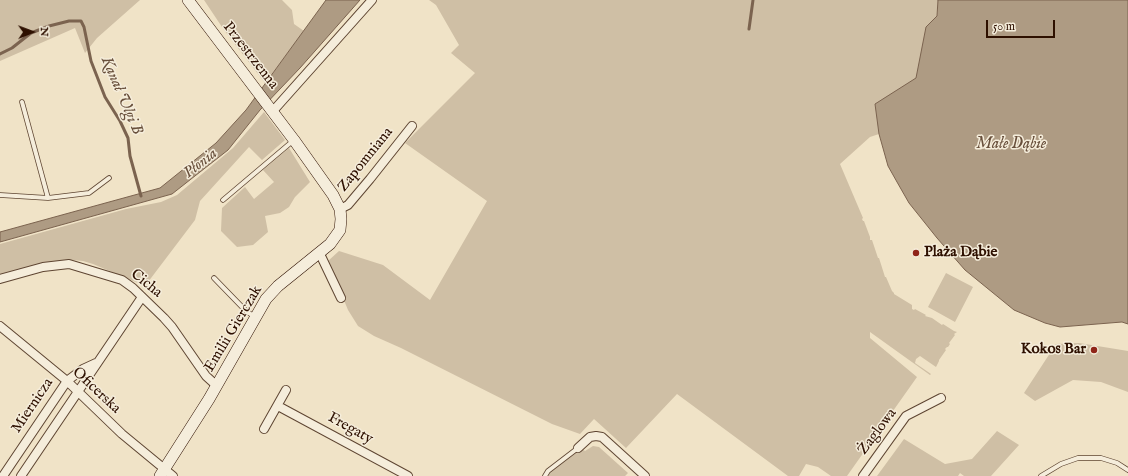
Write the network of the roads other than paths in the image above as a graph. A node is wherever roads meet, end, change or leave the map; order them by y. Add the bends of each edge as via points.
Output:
1 (188, 0) edge
2 (372, 0) edge
3 (22, 102) dead end
4 (271, 108) junction
5 (412, 126) dead end
6 (294, 140) junction
7 (109, 178) dead end
8 (0, 195) edge
9 (48, 198) junction
10 (223, 200) dead end
11 (340, 208) junction
12 (320, 254) junction
13 (214, 278) dead end
14 (0, 279) edge
15 (142, 296) junction
16 (341, 298) dead end
17 (256, 317) junction
18 (0, 326) edge
19 (97, 363) junction
20 (67, 382) junction
21 (217, 386) junction
22 (286, 390) dead end
23 (78, 392) junction
24 (941, 398) dead end
25 (278, 406) junction
26 (264, 429) dead end
27 (578, 448) joint
28 (1128, 470) edge
29 (166, 474) edge
30 (3, 476) edge
31 (21, 476) edge
32 (408, 476) edge
33 (545, 476) edge
34 (645, 476) edge
35 (863, 476) edge
36 (1041, 476) edge

1 - 4 street, Przestrzenna
2 - 4 street
3 - 9 lane
4 - 6 street, Emilii Gierczak
5 - 11 street, Zapomniana via 348,205
6 - 10 lane
6 - 11 street, Emilii Gierczak
7 - 9 lane via 89,193
8 - 9 lane
11 - 12 street, Emilii Gierczak via 340,230
12 - 16 street
12 - 17 street, Emilii Gierczak via 274,289
13 - 17 lane via 246,311
14 - 15 street, Cicha via 43,267 69,264 122,280
15 - 19 street, Miernicza
15 - 21 street, Cicha via 172,327 206,376
17 - 21 street, Emilii Gierczak
18 - 20 street, Oficerska
19 - 20 street, Miernicza via 83,369
19 - 23 street, Miernicza
20 - 23 street, Oficerska
20 - 30 street, Miernicza
21 - 29 street, Emilii Gierczak
22 - 25 street
23 - 29 street, Oficerska
23 - 31 street, Miernicza
24 - 35 street, Żaglowa via 906,416
25 - 26 street
25 - 32 street, Fregaty
27 - 33 lane
27 - 34 street via 590,437 602,437
28 - 36 lane via 1117,463 1100,458 1078,458 1061,464

